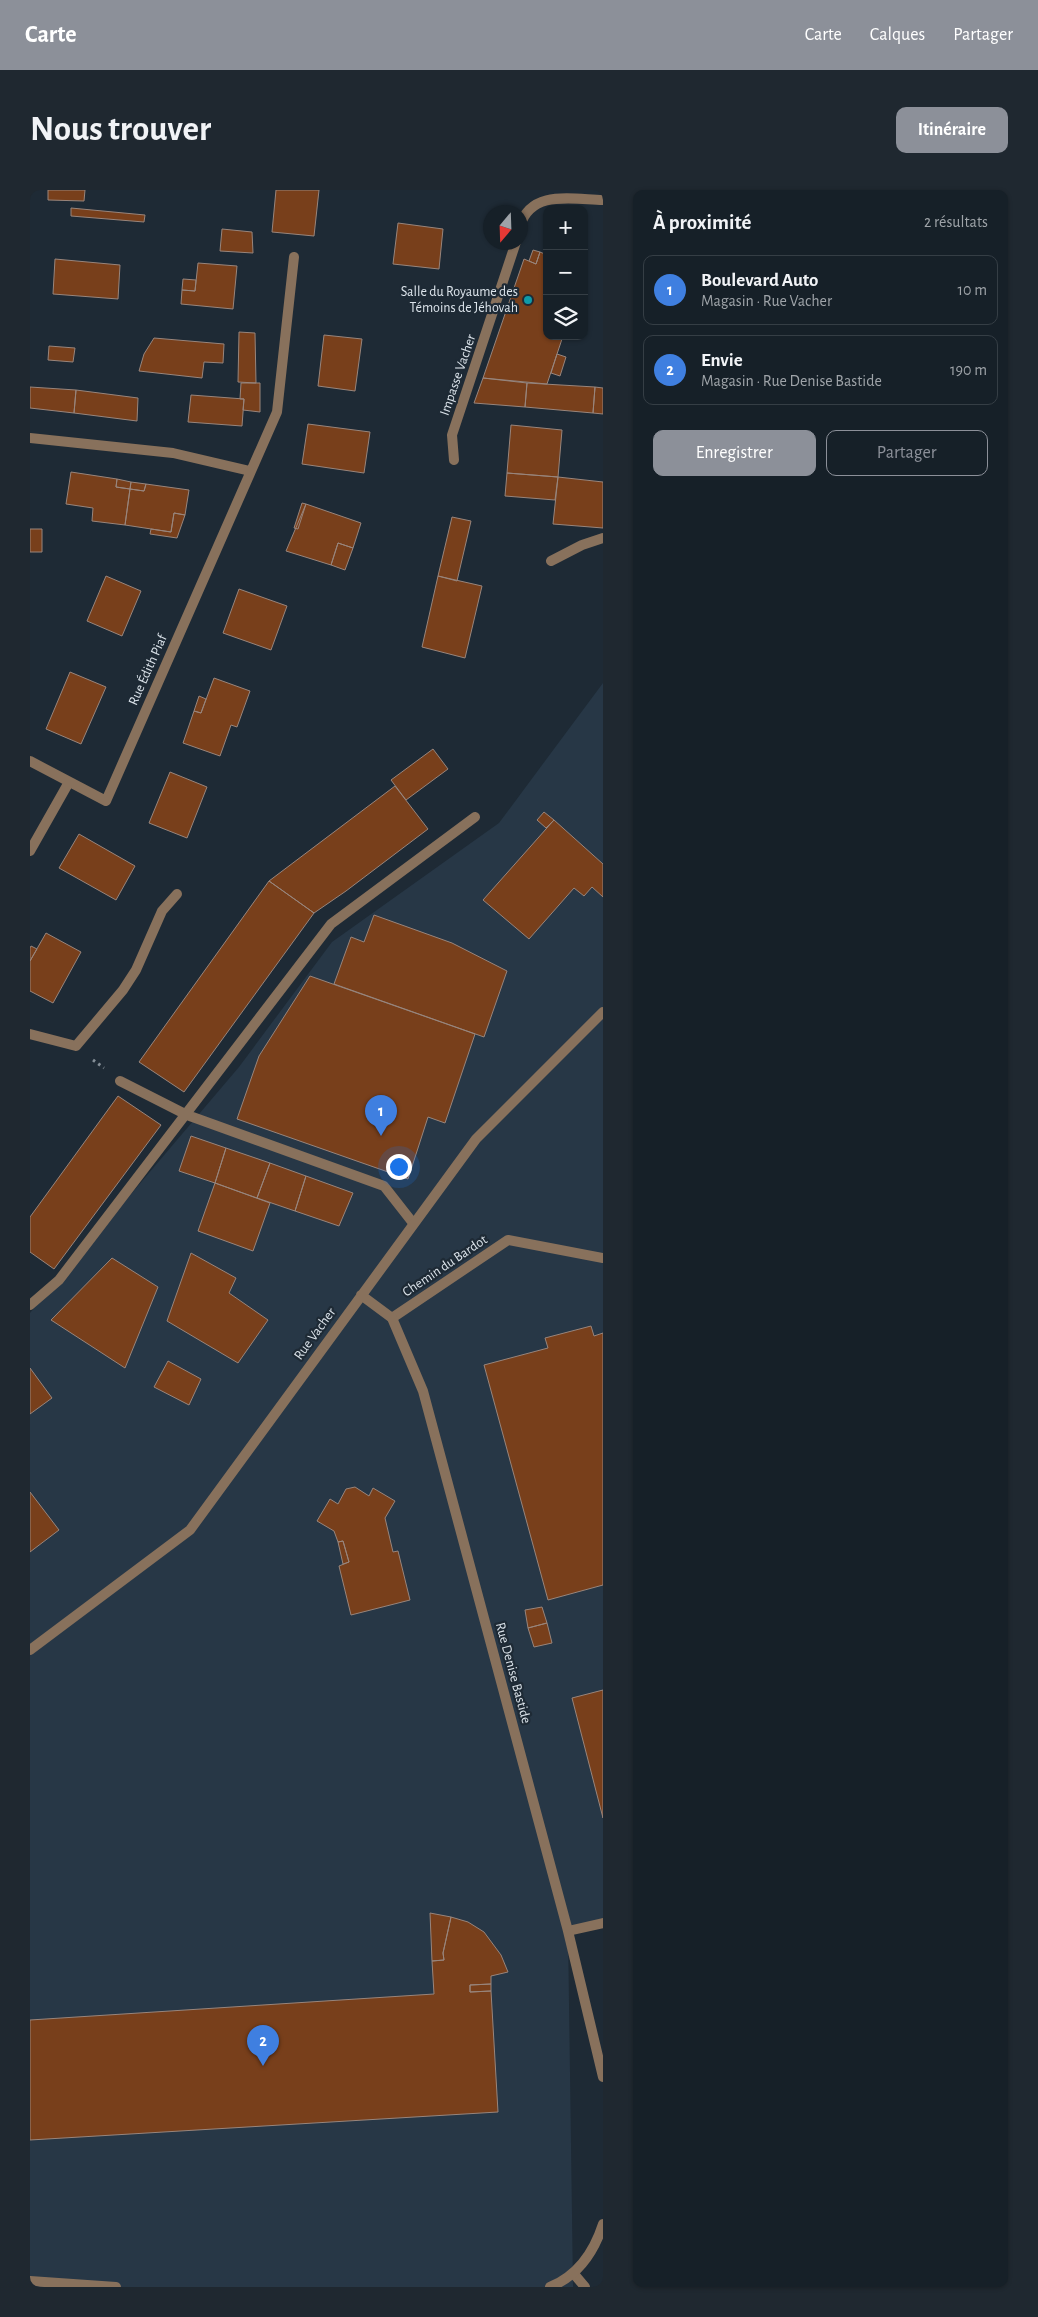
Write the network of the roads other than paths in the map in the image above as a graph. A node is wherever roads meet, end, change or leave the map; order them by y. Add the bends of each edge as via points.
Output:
1 (603, 200) edge
2 (528, 209) edge
3 (513, 250) edge
4 (294, 257) dead end
5 (30, 438) edge
6 (454, 460) dead end
7 (250, 471) junction
8 (603, 538) edge
9 (551, 561) dead end
10 (30, 761) edge
11 (69, 782) junction
12 (476, 817) dead end
13 (30, 851) edge
14 (177, 894) dead end
15 (603, 1012) edge
16 (30, 1034) edge
17 (120, 1081) road end
18 (188, 1114) junction
19 (413, 1224) junction
20 (603, 1258) edge
21 (361, 1295) junction
22 (30, 1305) edge
23 (392, 1318) junction
24 (30, 1650) edge
25 (603, 1923) edge
26 (568, 1931) junction
27 (603, 2077) edge
28 (603, 2224) edge
29 (574, 2274) junction
30 (30, 2281) edge
31 (116, 2287) edge
32 (550, 2287) edge
33 (585, 2287) edge

1 - 2 street via 538,199
3 - 6 street, Impasse Vacher via 452,435
4 - 7 street, Rue Édith Piaf via 276,412
5 - 7 street via 173,454
7 - 11 street, Rue Édith Piaf via 106,801
8 - 9 street
10 - 11 street, Rue Édith Piaf
11 - 13 street
12 - 18 street via 331,924
14 - 16 street via 162,911 136,970 76,1046
15 - 19 street, Rue Vacher via 476,1139
17 - 18 street
18 - 19 street via 384,1186
18 - 22 street via 59,1280
19 - 21 street, Rue Vacher
20 - 23 street, Chemin du Bardot via 508,1240
21 - 23 street
21 - 24 street, Rue Vacher via 190,1530
23 - 26 street, Rue Denise Bastide via 423,1391
25 - 26 street
26 - 27 street, Rue Denise Bastide
28 - 29 street via 597,2243
29 - 32 street
29 - 33 street
30 - 31 street

